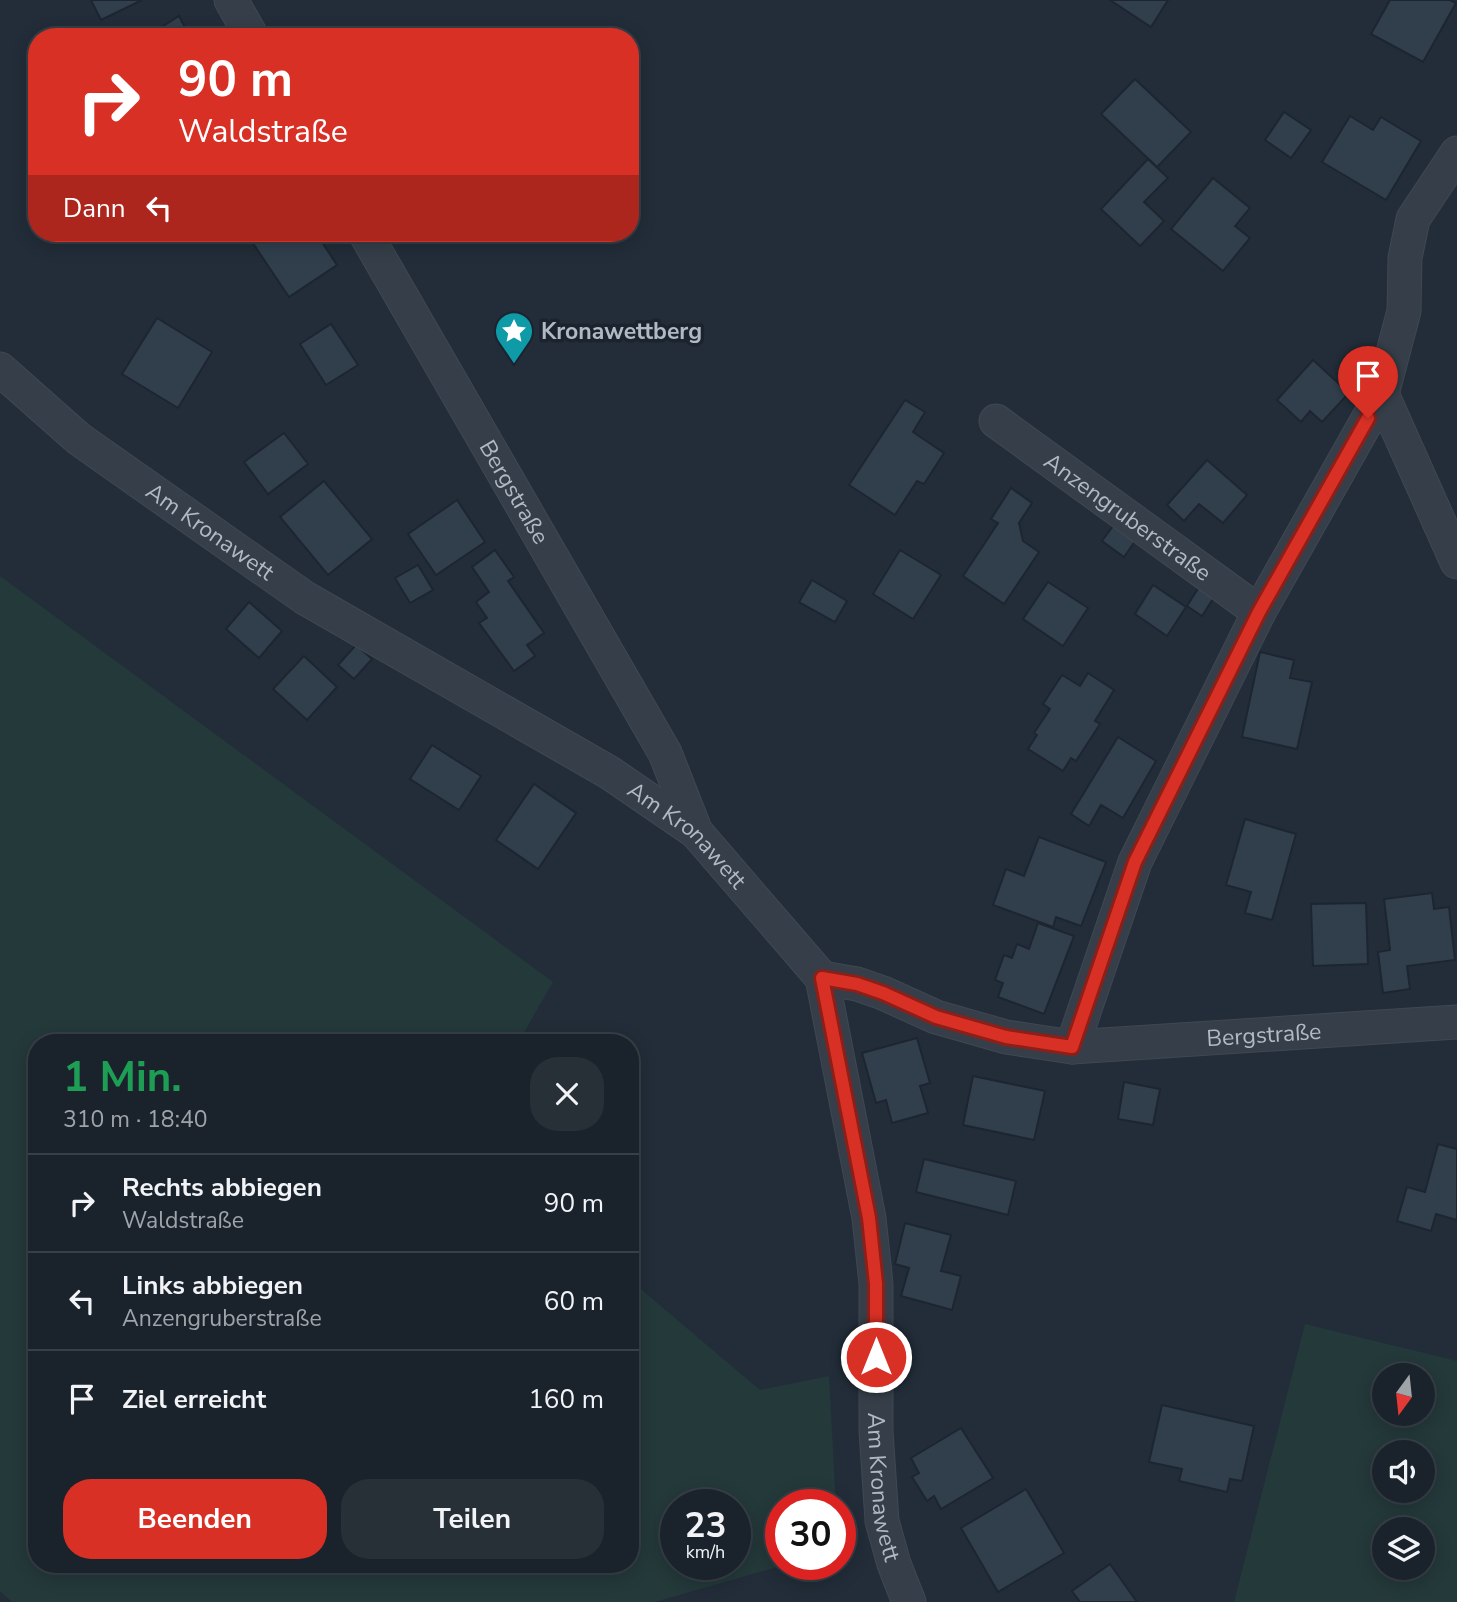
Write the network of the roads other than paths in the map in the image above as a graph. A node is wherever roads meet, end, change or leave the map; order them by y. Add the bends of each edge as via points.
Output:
1 (230, 0) edge
2 (247, 28) edge
3 (1457, 153) edge
4 (370, 242) edge
5 (0, 369) edge
6 (1382, 394) junction
7 (996, 421) dead end
8 (1457, 562) edge
9 (1259, 612) junction
10 (696, 832) junction
11 (822, 978) junction
12 (1457, 1022) edge
13 (1072, 1047) junction
14 (909, 1602) edge

1 - 2 street
3 - 6 street via 1413,219 1405,258 1404,311
4 - 10 street, Bergstraße via 665,753
5 - 10 street, Am Kronawett via 79,439 305,598 610,774
6 - 8 street
6 - 9 street
7 - 9 street, Anzengruberstraße
9 - 13 street via 1135,862
10 - 11 street, Am Kronawett
11 - 13 street, Bergstraße via 870,988 936,1017 994,1034
11 - 14 street, Am Kronawett via 869,1218 876,1284 876,1431 882,1521
12 - 13 street, Bergstraße

